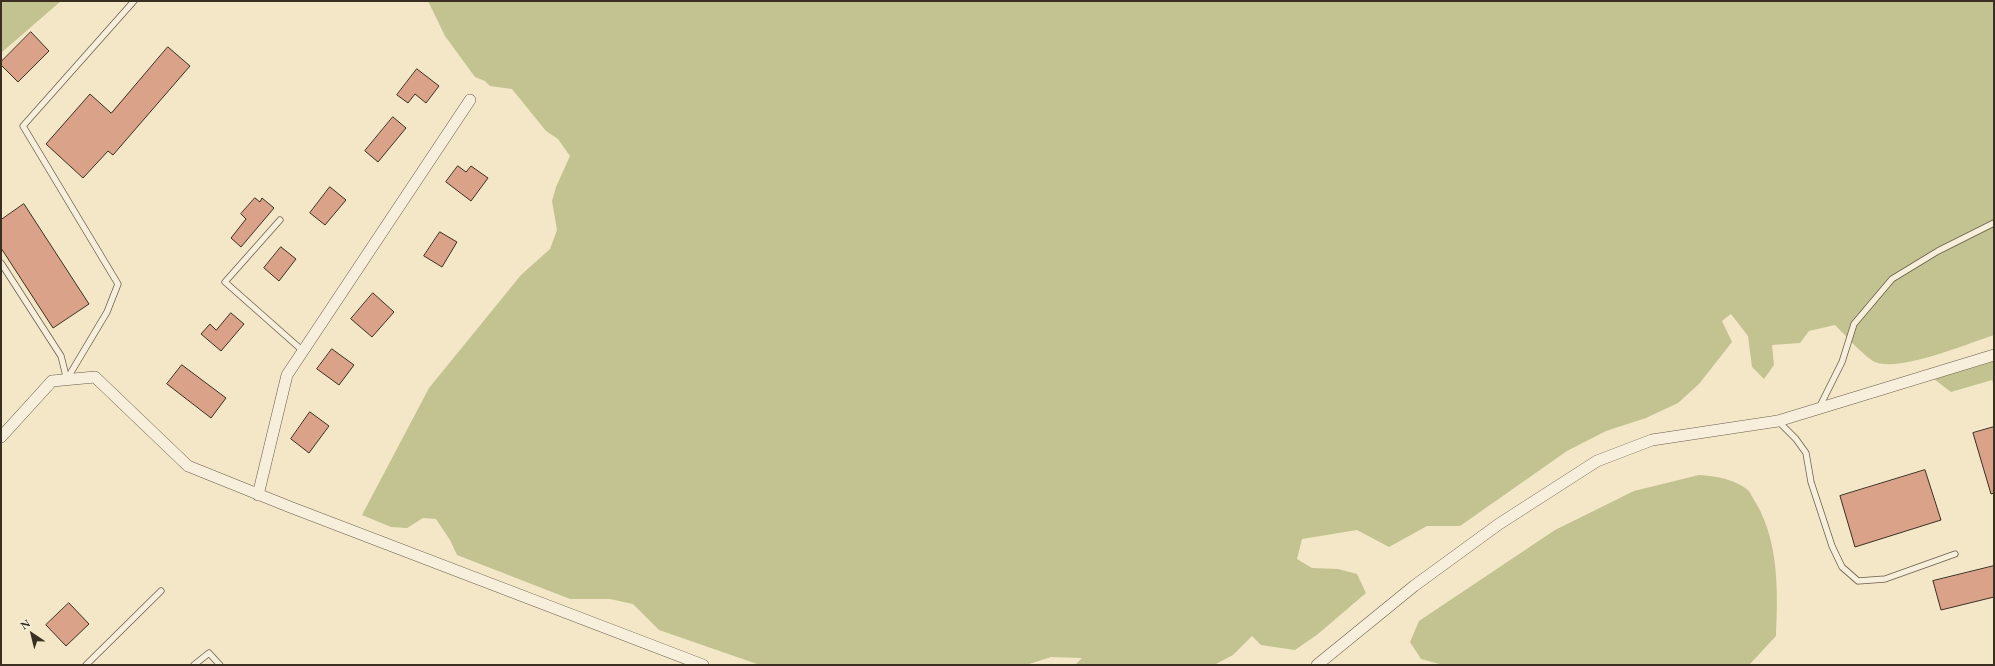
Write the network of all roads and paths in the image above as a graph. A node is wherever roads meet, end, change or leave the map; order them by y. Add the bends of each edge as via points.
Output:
1 (134, 1) edge
2 (470, 100) dead end
3 (280, 220) dead end
4 (1994, 223) edge
5 (1, 263) edge
6 (303, 351) junction
7 (1994, 355) edge
8 (67, 380) junction
9 (1818, 408) junction
10 (1778, 421) junction
11 (1, 437) edge
12 (258, 494) junction
13 (1955, 554) dead end
14 (161, 591) dead end
15 (86, 665) edge
16 (194, 665) edge
17 (220, 665) edge
18 (703, 665) edge
19 (1317, 665) edge

1 - 8 lane via 23,126 118,284 107,312
2 - 6 street
3 - 6 lane via 225,282
4 - 9 lane via 1938,251 1892,279 1854,324 1842,362
5 - 8 lane via 60,356
6 - 12 street via 287,375
7 - 9 street
8 - 11 street via 52,381
8 - 12 street via 95,377 188,466
9 - 10 street
10 - 13 lane via 1806,453 1811,482 1832,546 1842,567 1858,581 1885,580
10 - 19 street via 1652,440 1597,461 1499,524 1414,586
12 - 18 street
14 - 15 lane
16 - 17 lane via 209,653

